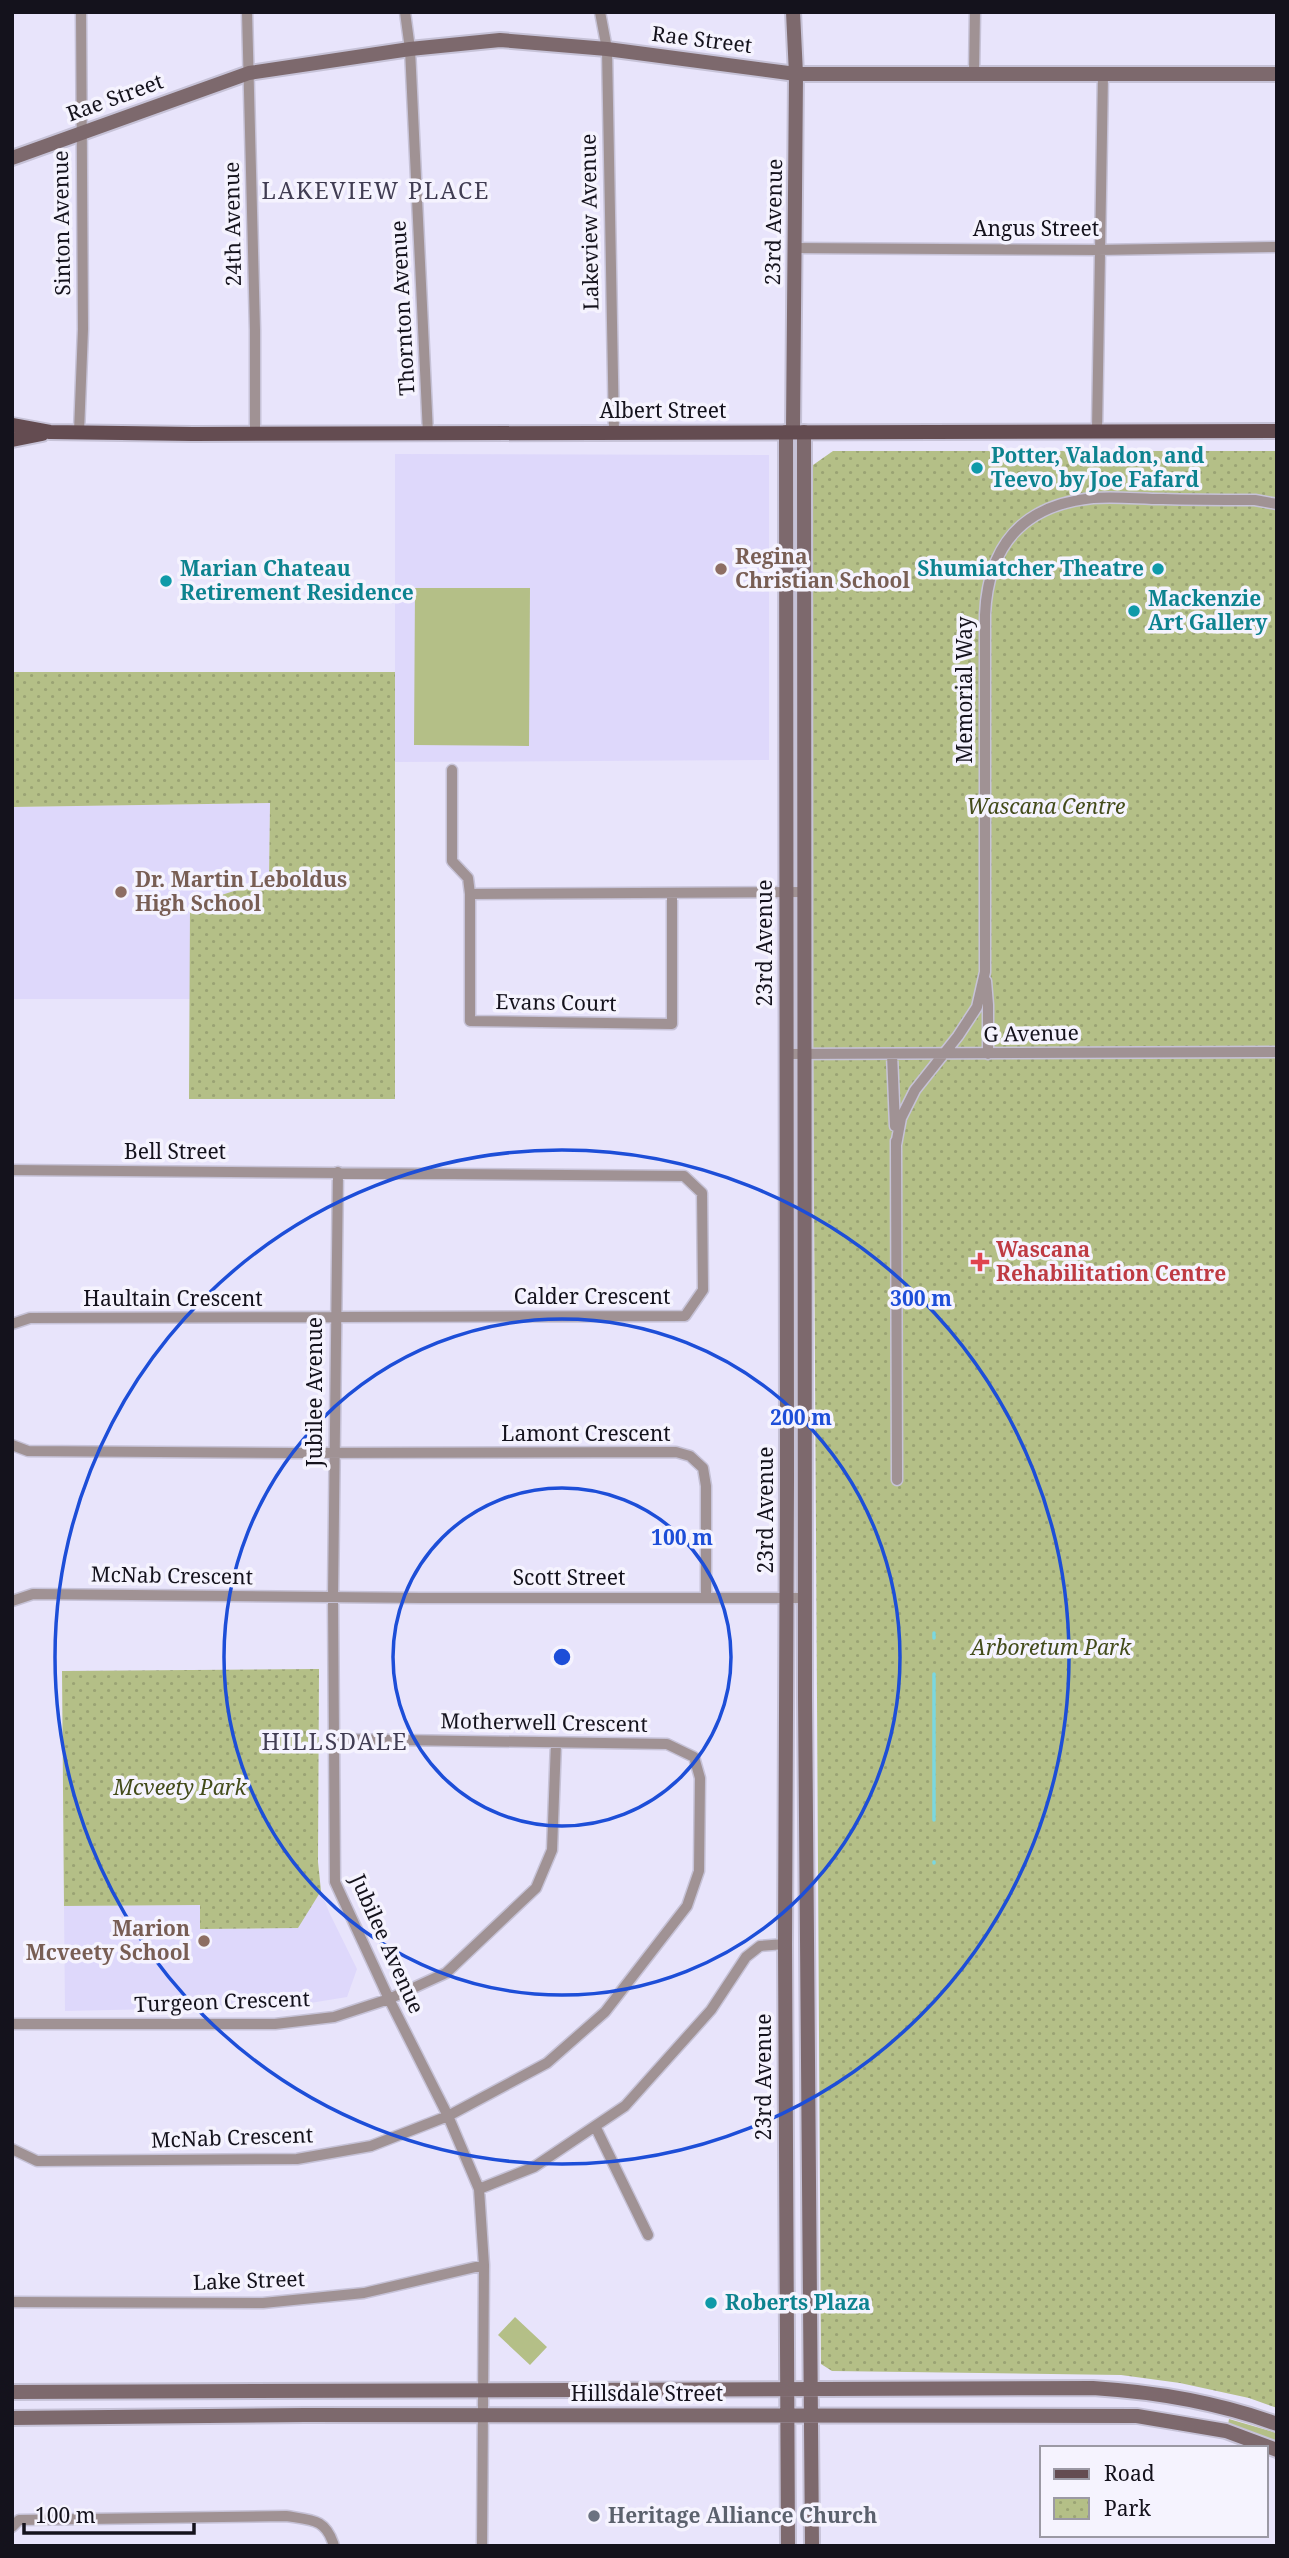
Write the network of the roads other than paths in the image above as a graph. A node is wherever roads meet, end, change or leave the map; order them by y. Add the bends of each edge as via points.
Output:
1 (81, 12) edge
2 (247, 12) edge
3 (405, 12) edge
4 (600, 12) edge
5 (793, 12) edge
6 (975, 12) edge
7 (410, 49) junction
8 (607, 49) junction
9 (249, 74) junction
10 (796, 74) junction
11 (974, 74) junction
12 (1103, 74) junction
13 (1277, 74) edge
14 (81, 133) junction
15 (12, 158) edge
16 (1277, 247) edge
17 (794, 248) junction
18 (1098, 250) junction
19 (12, 425) edge
20 (1097, 431) junction
21 (1277, 431) edge
22 (50, 432) junction
23 (79, 432) junction
24 (614, 432) junction
25 (794, 432) junction
26 (254, 434) junction
27 (428, 434) junction
28 (12, 440) edge
29 (1277, 503) edge
30 (452, 770) dead end
31 (786, 892) junction
32 (804, 892) junction
33 (672, 893) junction
34 (470, 894) junction
35 (985, 972) junction
36 (1277, 1052) edge
37 (786, 1054) junction
38 (804, 1054) junction
39 (892, 1054) junction
40 (944, 1054) junction
41 (988, 1054) junction
42 (896, 1145) junction
43 (12, 1170) edge
44 (338, 1172) junction
45 (335, 1318) junction
46 (12, 1324) edge
47 (12, 1445) edge
48 (334, 1453) junction
49 (897, 1480) dead end
50 (333, 1597) junction
51 (706, 1597) junction
52 (787, 1598) junction
53 (805, 1598) junction
54 (12, 1601) edge
55 (335, 1739) junction
56 (556, 1743) junction
57 (785, 1944) junction
58 (388, 1999) junction
59 (12, 2024) edge
60 (448, 2116) junction
61 (595, 2126) junction
62 (12, 2149) edge
63 (479, 2189) junction
64 (648, 2235) dead end
65 (484, 2265) junction
66 (12, 2302) edge
67 (812, 2388) junction
68 (788, 2389) junction
69 (482, 2390) junction
70 (12, 2392) edge
71 (788, 2415) junction
72 (812, 2415) junction
73 (481, 2416) junction
74 (12, 2418) edge
75 (1277, 2424) edge
76 (1266, 2446) edge
77 (12, 2527) edge
78 (334, 2546) edge
79 (482, 2546) edge
80 (788, 2546) edge
81 (812, 2546) edge

1 - 14 street, Sinton Avenue
2 - 9 street, 24th Avenue
3 - 7 street, Thornton Avenue
4 - 8 street, Lakeview Avenue
5 - 10 street, 23rd Avenue
6 - 11 street
7 - 8 street, Rae Street via 500,40
7 - 9 street, Rae Street
7 - 27 street, Thornton Avenue
8 - 10 street, Rae Street
8 - 24 street, Lakeview Avenue
9 - 14 street, Rae Street
9 - 26 street, 24th Avenue
10 - 11 street, Rae Street
10 - 17 street, 23rd Avenue
11 - 12 street, Rae Street
12 - 13 street, Rae Street
12 - 18 street
14 - 15 street, Rae Street
14 - 23 street, Sinton Avenue
16 - 18 street, Angus Street
17 - 18 street, Angus Street
17 - 25 street, 23rd Avenue
18 - 20 street
19 - 22 main road, Albert Street
20 - 21 main road, Albert Street
20 - 25 main road, Albert Street
22 - 23 main road, Albert Street
22 - 28 main road, Albert Street
23 - 26 main road, Albert Street
24 - 25 main road, Albert Street
24 - 27 main road, Albert Street
25 - 31 street, 23rd Avenue
25 - 32 street, 23rd Avenue
26 - 27 main road, Albert Street
29 - 35 street, Memorial Way via 1083,499 1040,512 1002,547 988,581 985,615
30 - 34 street via 452,861 468,878
31 - 32 street
31 - 33 street
31 - 37 street, 23rd Avenue
32 - 38 street, 23rd Avenue
33 - 34 street
33 - 34 street, Evans Court via 672,1024 470,1021
35 - 40 street, Memorial Way via 977,1007
35 - 41 street
36 - 41 street, G Avenue
37 - 38 street, G Avenue
37 - 52 street, 23rd Avenue
38 - 39 street, G Avenue
38 - 53 street, 23rd Avenue
39 - 40 street, G Avenue
39 - 42 street, Memorial Way
40 - 41 street, G Avenue
40 - 42 street, Memorial Way via 915,1090 901,1118
42 - 49 street, Memorial Way
43 - 44 street, Bell Street
44 - 45 street, Jubilee Avenue
44 - 45 street, Calder Crescent via 684,1176 702,1193 703,1290 685,1315
45 - 46 street, Haultain Crescent via 30,1318
45 - 48 street, Jubilee Avenue
47 - 48 street via 28,1451
48 - 50 street, Jubilee Avenue
48 - 51 street, Lamont Crescent via 676,1452 690,1456 702,1468 706,1486
50 - 51 street, Scott Street
50 - 54 street, McNab Crescent via 33,1594
50 - 55 street, Jubilee Avenue
51 - 52 street, Scott Street
52 - 53 street, Scott Street
52 - 57 street, 23rd Avenue
53 - 67 street, 23rd Avenue
55 - 56 street, Motherwell Crescent
55 - 58 street, Jubilee Avenue via 335,1882
56 - 58 street, Turgeon Crescent via 552,1850 536,1888 446,1973
56 - 60 street, Motherwell Crescent via 667,1744 694,1757 699,1778 699,1871 687,1906 605,2012 547,2063
57 - 61 street via 760,1947 746,1958 711,2010 648,2081 625,2106
57 - 68 street, 23rd Avenue
58 - 59 street, Turgeon Crescent via 334,2017 275,2024
58 - 60 street, Jubilee Avenue
60 - 62 street, McNab Crescent via 371,2146 297,2159 37,2161
60 - 63 street, Jubilee Avenue
61 - 63 street via 534,2167
61 - 64 street
63 - 65 street, Jubilee Avenue
65 - 66 street, Lake Street via 364,2293 263,2303
65 - 69 street, Jubilee Avenue
67 - 68 street, Hillsdale Street
67 - 72 street, 23rd Avenue
67 - 75 street, Hillsdale Street via 1133,2390 1214,2404
68 - 69 street, Hillsdale Street
68 - 71 street, 23rd Avenue
69 - 70 street, Hillsdale Street
69 - 73 street, Jubilee Avenue
71 - 72 street, Hillsdale Street
71 - 73 street, Hillsdale Street
71 - 80 street, 23rd Avenue
72 - 76 street, Hillsdale Street via 1137,2416 1226,2431
72 - 81 street, 23rd Avenue
73 - 74 street, Hillsdale Street
73 - 79 street, Jubilee Avenue
77 - 78 street via 19,2520 286,2516 318,2521 330,2532

